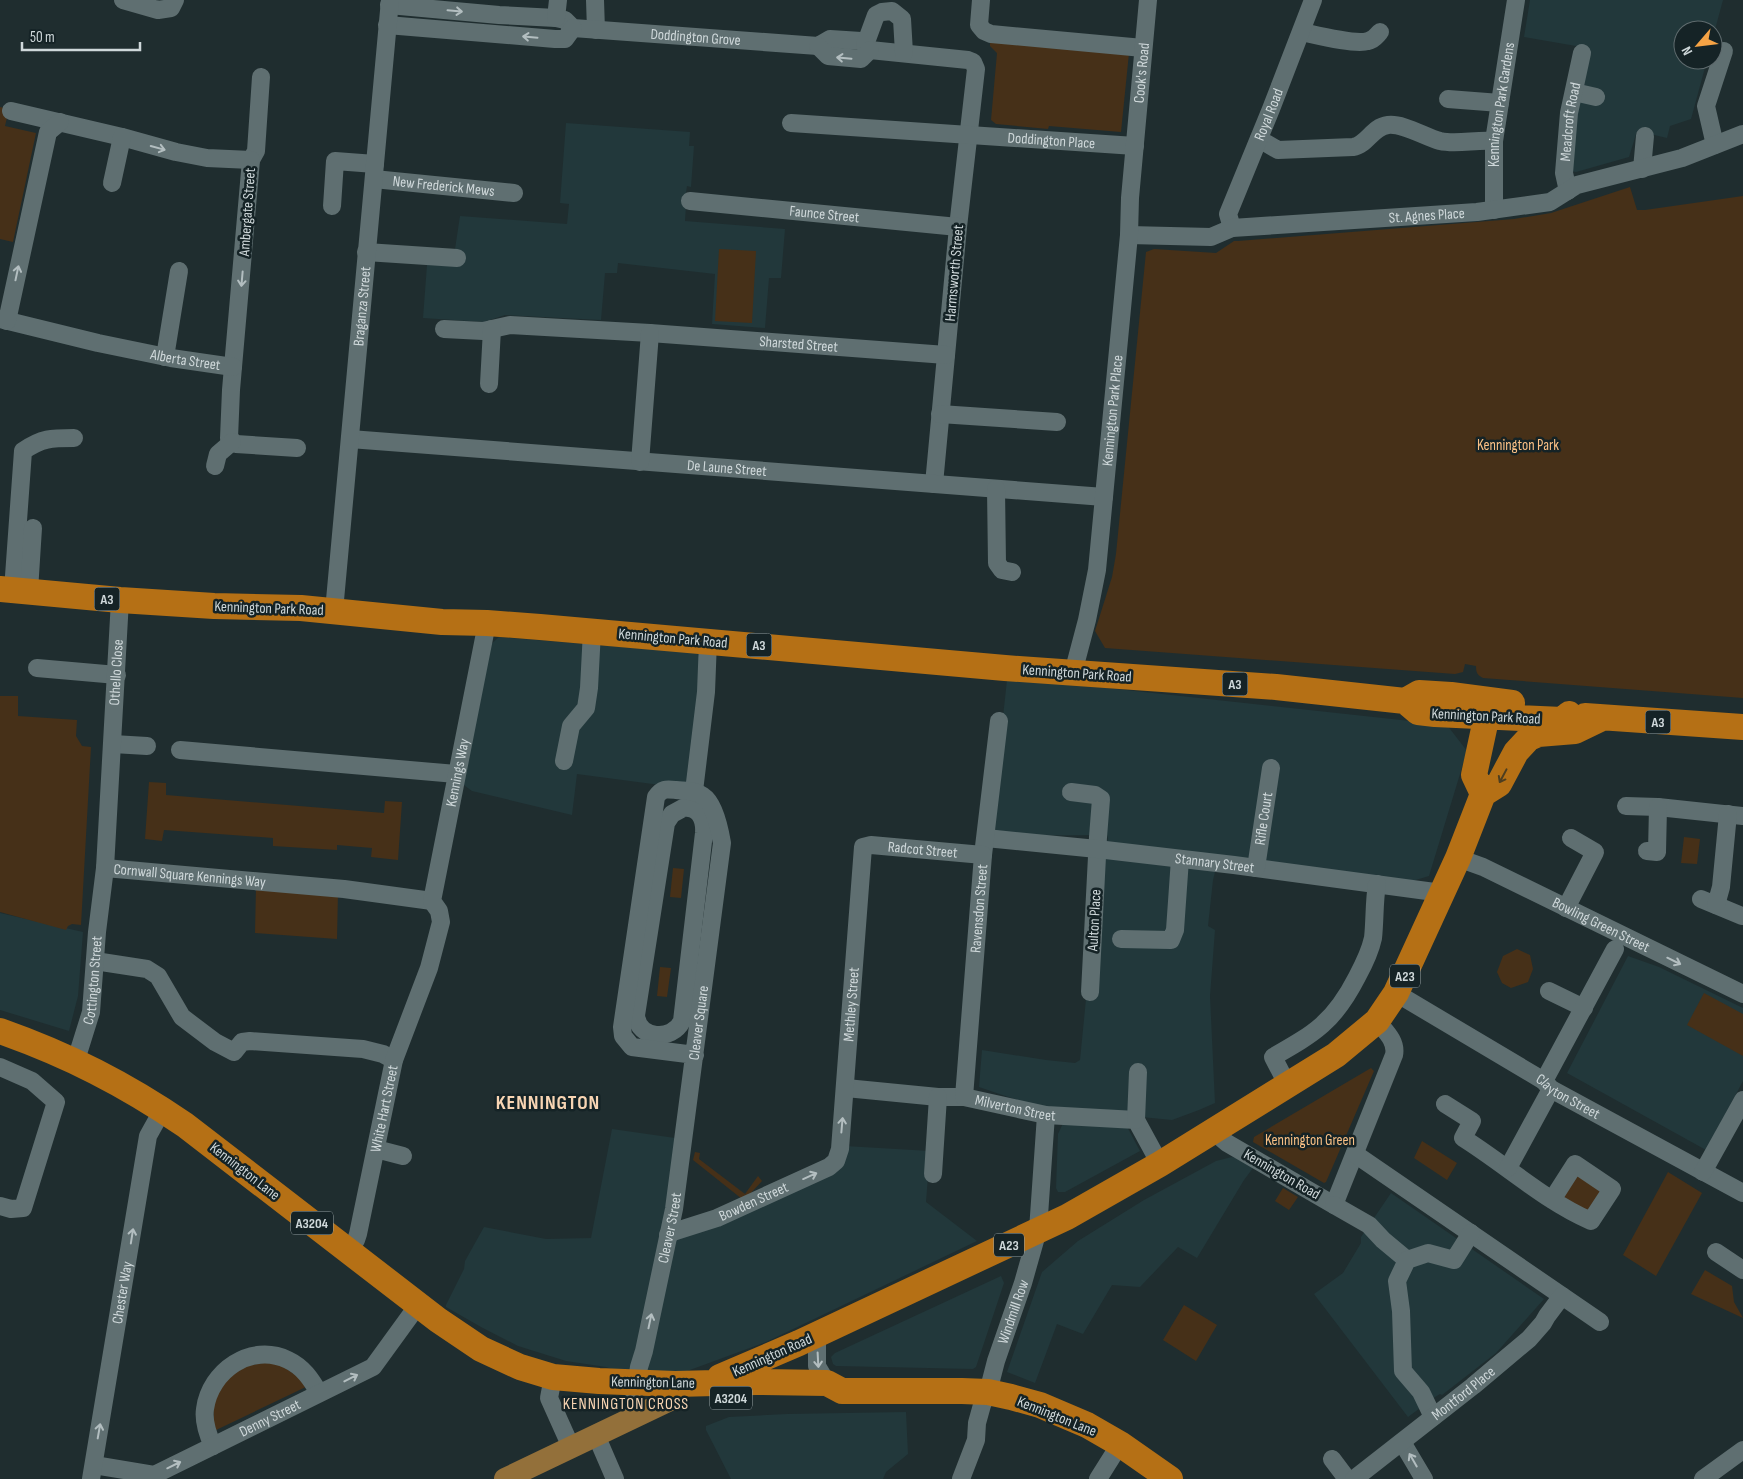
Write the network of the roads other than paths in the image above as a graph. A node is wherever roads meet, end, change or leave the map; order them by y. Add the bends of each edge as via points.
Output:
1 (124, 0) edge
2 (558, 0) edge
3 (596, 0) edge
4 (981, 0) edge
5 (1148, 0) edge
6 (1516, 0) edge
7 (1310, 1) edge
8 (389, 2) edge
9 (173, 4) edge
10 (556, 18) junction
11 (387, 25) junction
12 (573, 28) junction
13 (596, 30) junction
14 (1302, 32) junction
15 (1380, 32) dead end
16 (868, 48) junction
17 (1143, 48) junction
18 (1724, 51) dead end
19 (904, 53) junction
20 (1582, 53) dead end
21 (973, 62) joint
22 (261, 77) dead end
23 (1574, 92) junction
24 (1596, 97) dead end
25 (1448, 99) dead end
26 (1500, 103) junction
27 (11, 111) dead end
28 (60, 122) junction
29 (791, 123) dead end
30 (968, 134) junction
31 (1743, 134) edge
32 (1646, 136) dead end
33 (122, 137) junction
34 (1259, 140) junction
35 (1494, 141) junction
36 (1715, 145) junction
37 (1135, 146) junction
38 (251, 160) junction
39 (1642, 169) junction
40 (375, 171) junction
41 (112, 183) dead end
42 (1568, 191) junction
43 (514, 194) dead end
44 (690, 201) dead end
45 (332, 206) dead end
46 (1494, 210) junction
47 (958, 227) junction
48 (1232, 228) junction
49 (1129, 235) junction
50 (366, 252) junction
51 (457, 258) dead end
52 (179, 270) dead end
53 (4, 320) edge
54 (444, 329) dead end
55 (492, 329) junction
56 (650, 333) junction
57 (946, 355) junction
58 (164, 357) junction
59 (233, 367) junction
60 (489, 384) dead end
61 (940, 414) junction
62 (1056, 422) dead end
63 (74, 438) dead end
64 (350, 439) junction
65 (232, 442) junction
66 (297, 448) dead end
67 (640, 462) junction
68 (216, 466) dead end
69 (934, 484) junction
70 (996, 489) junction
71 (1104, 497) junction
72 (33, 528) dead end
73 (1012, 572) dead end
74 (14, 590) edge
75 (120, 600) junction
76 (334, 611) junction
77 (487, 623) junction
78 (592, 631) junction
79 (708, 641) junction
80 (37, 668) dead end
81 (1073, 673) junction
82 (117, 675) junction
83 (1489, 709) junction
84 (1602, 718) junction
85 (999, 721) dead end
86 (1743, 727) edge
87 (113, 744) junction
88 (148, 746) dead end
89 (180, 750) dead end
90 (564, 761) dead end
91 (1271, 768) dead end
92 (456, 774) junction
93 (694, 791) junction
94 (1071, 792) dead end
95 (1483, 794) junction
96 (1626, 806) dead end
97 (1658, 807) junction
98 (1735, 815) edge
99 (666, 823) joint
100 (1571, 838) dead end
101 (863, 847) joint
102 (985, 847) junction
103 (1097, 849) junction
104 (1647, 851) dead end
105 (1458, 858) junction
106 (1180, 859) junction
107 (105, 868) junction
108 (1256, 868) junction
109 (1377, 884) junction
110 (1442, 893) junction
111 (432, 901) junction
112 (1566, 908) junction
113 (1742, 916) edge
114 (1121, 939) dead end
115 (1615, 949) dead end
116 (95, 961) junction
117 (1549, 990) dead end
118 (1090, 992) dead end
119 (1396, 993) junction
120 (1743, 994) edge
121 (1584, 1008) junction
122 (1377, 1021) junction
123 (0, 1031) edge
124 (695, 1055) junction
125 (76, 1060) junction
126 (394, 1060) junction
127 (1, 1069) edge
128 (1138, 1072) dead end
129 (1547, 1085) junction
130 (1288, 1086) junction
131 (846, 1088) junction
132 (938, 1097) junction
133 (964, 1097) junction
134 (1445, 1104) dead end
135 (1741, 1107) edge
136 (163, 1109) junction
137 (1046, 1115) junction
138 (1136, 1120) junction
139 (1213, 1131) junction
140 (376, 1149) junction
141 (1355, 1154) junction
142 (403, 1156) dead end
143 (836, 1161) joint
144 (1160, 1164) junction
145 (1508, 1168) junction
146 (1703, 1172) junction
147 (933, 1174) dead end
148 (1743, 1193) edge
149 (1552, 1200) dead end
150 (1334, 1205) junction
151 (0, 1206) edge
152 (674, 1209) junction
153 (692, 1226) junction
154 (1038, 1230) junction
155 (1471, 1233) junction
156 (668, 1235) junction
157 (348, 1251) junction
158 (1716, 1252) dead end
159 (1407, 1260) junction
160 (1743, 1270) edge
161 (1562, 1296) junction
162 (418, 1306) junction
163 (1600, 1322) dead end
164 (817, 1335) junction
165 (553, 1377) junction
166 (708, 1383) junction
167 (834, 1387) junction
168 (635, 1391) junction
169 (988, 1392) junction
170 (319, 1393) junction
171 (668, 1401) junction
172 (1433, 1417) junction
173 (596, 1435) junction
174 (1402, 1442) junction
175 (1120, 1444) junction
176 (213, 1446) junction
177 (571, 1448) junction
178 (1743, 1450) edge
179 (1332, 1459) dead end
180 (92, 1472) edge
181 (505, 1479) edge
182 (615, 1479) edge
183 (961, 1479) edge
184 (1098, 1479) edge
185 (1170, 1479) edge
186 (1347, 1479) edge
187 (1354, 1479) edge
188 (1424, 1479) edge
189 (1703, 1479) edge

1 - 9 street via 158,10
2 - 10 street
3 - 13 street
4 - 17 street via 980,24 991,34
5 - 17 street, Cook's Road
6 - 26 street, Kennington Park Gardens
7 - 14 street, Royal Road
8 -> 10 street, Doddington Grove
8 - 11 street, Braganza Street
10 - 12 street, Doddington Grove via 565,20
12 -> 11 street via 565,39 555,39
11 - 40 street, Braganza Street
12 - 13 street, Doddington Grove
13 - 16 street, Doddington Grove via 818,46 828,56 861,59
14 - 15 street via 1362,43
14 - 34 street, Royal Road
16 - 19 street, Doddington Grove
16 - 19 street via 876,15 892,11 902,19
17 - 37 street, Cook's Road
18 - 36 street via 1706,106
19 - 21 street, Doddington Grove
20 - 23 street, Meadcroft Road
21 - 30 street, Harmsworth Street via 976,69
22 - 38 street via 256,151
23 - 24 street
23 - 42 street, Meadcroft Road via 1564,173
25 - 26 street
26 - 35 street, Kennington Park Gardens
27 - 28 street, Ambergate Street
28 - 33 street, Ambergate Street
53 -> 28 street via 48,132
29 - 30 street, Doddington Place
30 - 37 street, Doddington Place
30 - 47 street, Harmsworth Street
31 - 36 street, St. Agnes Place
32 - 39 street
33 -> 38 street, Ambergate Street via 207,158
33 - 41 street
34 - 35 street via 1278,150 1353,147 1362,144 1375,130 1393,124 1440,141
34 - 48 street, Royal Road via 1228,214
35 - 46 street, Kennington Park Gardens
36 - 39 street, St. Agnes Place
37 - 49 street, Kennington Park Place
38 -> 59 street, Ambergate Street
39 - 42 street, St. Agnes Place
40 - 43 street, New Frederick Mews
40 - 45 street, New Frederick Mews via 335,161
40 - 50 street, Braganza Street
42 - 46 street, St. Agnes Place via 1550,202
44 - 47 street, Faunce Street
46 - 48 street, St. Agnes Place
47 - 57 street, Harmsworth Street
48 - 49 street, St. Agnes Place via 1211,238
49 - 71 street, Kennington Park Place
50 - 51 street
50 - 64 street, Braganza Street
52 - 58 street
53 - 58 street, Alberta Street
54 - 55 street, Sharsted Street
55 - 56 street, Sharsted Street via 510,325
55 - 60 street
56 - 57 street, Sharsted Street
56 - 67 street
57 - 61 street, Harmsworth Street
58 - 59 street, Alberta Street
59 - 65 street, Alberta Street via 229,438
61 - 62 street
61 - 69 street, Harmsworth Street
63 - 74 street via 51,438 22,450
64 - 67 street, De Laune Street
64 - 76 street, Braganza Street
65 - 66 street
65 - 68 street via 218,454
67 - 69 street, De Laune Street
69 - 70 street, De Laune Street
70 - 71 street, De Laune Street
70 - 73 street via 997,563 1002,570
71 - 81 street, Kennington Park Place via 1097,570
72 - 74 street
74 - 75 highway, Kennington Park Road / A3
75 - 76 highway, Kennington Park Road / A3
75 - 82 street, Othello Close
76 - 77 highway, Kennington Park Road / A3 via 442,622
77 - 78 highway, Kennington Park Road / A3
77 - 92 street, Kennings Way
78 - 79 highway, Kennington Park Road / A3
78 - 90 street via 586,708 571,726
79 - 81 highway, Kennington Park Road / A3
79 - 93 street via 706,692
80 - 82 street
81 - 83 highway, Kennington Park Road / A3 via 1276,687 1406,701 1418,694 1451,695
82 - 87 street, Othello Close
83 - 84 highway, Kennington Park Road / A3 via 1562,707 1569,714
83 - 95 highway via 1474,776
84 - 86 highway, Kennington Park Road / A3
84 -> 95 highway, Kennington Road / A23 via 1575,731 1544,733 1529,738 1516,752 1499,784
85 - 102 street, Ravensdon Street
87 - 88 street
87 - 107 street, Cornwall Square Kennings Way
89 - 92 street
91 - 108 street, Rifle Court
92 - 111 street, Kennings Way
93 - 124 street, Cleaver Square via 705,796 714,812 722,843
93 - 124 street, Cleaver Square via 665,789 656,797 622,1027 623,1036 632,1046
94 - 103 street, Aulton Place via 1095,795 1101,799
95 - 105 highway, Kennington Road / A23
96 - 97 street
97 - 98 street
97 - 104 street via 1657,852
98 - 113 street via 1721,886 1708,902
99 - 99 street, Cleaver Square via 674,812 691,808 703,818 705,828 682,1021 670,1033 657,1035 641,1029 636,1015
100 - 112 street via 1595,852
101 - 102 street, Radcot Street
101 - 131 street, Methley Street
102 - 103 street, Stannary Street
102 - 133 street, Ravensdon Street
103 - 106 street, Stannary Street
103 - 118 street, Aulton Place
105 - 110 highway, Kennington Road / A23
105 - 112 street, Bowling Green Street
106 - 108 street, Stannary Street
106 - 114 street via 1175,930 1171,940
107 - 111 street, Cornwall Square Kennings Way via 334,888
107 - 116 street, Cottington Street
108 - 109 street, Stannary Street
109 - 110 street, Stannary Street
109 - 130 street via 1373,938 1367,958 1349,992 1331,1018 1311,1035 1273,1057
110 - 119 highway, Kennington Road / A23
111 - 126 street, White Hart Street via 441,922 429,968
112 -> 120 street, Bowling Green Street
115 - 121 street
116 - 125 street, Cottington Street via 91,1012
116 - 126 street via 147,969 158,976 182,1017 234,1052 242,1042 250,1041 363,1049
117 - 121 street
119 - 122 highway, Kennington Road / A23
119 - 129 street, Clayton Street
121 - 129 street
122 - 130 highway, Kennington Road / A23 via 1336,1055
122 - 141 street, Kennington Road via 1393,1042 1395,1050
123 - 125 highway, Kennington Lane / A3204
124 - 152 street, Cleaver Street
125 - 136 highway, Kennington Lane / A3204
126 - 140 street, White Hart Street
127 - 151 street via 32,1081 56,1102 23,1208
128 - 138 street
129 - 145 street
129 - 146 street, Clayton Street
130 - 139 highway, Kennington Road / A23
131 - 132 street, Milverton Street
143 -> 131 street, Methley Street
132 - 133 street, Milverton Street
132 - 147 street
133 - 137 street, Milverton Street
134 - 145 street via 1472,1121 1463,1138
135 - 146 street
136 - 157 highway, Kennington Lane / A3204
180 -> 136 street, Chester Way via 148,1136
137 - 138 street, Milverton Street
137 - 154 street
138 - 144 street
139 - 144 highway, Kennington Road / A23
139 - 150 street, Kennington Road via 1227,1143
140 - 142 street
140 - 157 street, White Hart Street via 358,1234
141 - 150 street, Kennington Road
141 - 155 street
153 -> 143 street, Bowden Street via 829,1167
144 - 154 highway, Kennington Road / A23
145 - 149 street
146 - 148 street, Clayton Street
150 - 159 street via 1369,1225
152 - 153 street via 684,1222
152 - 156 street, Cleaver Street
153 - 156 street, Bowden Street
154 - 164 highway, Kennington Road / A23
154 - 169 street, Windmill Row
155 - 159 street via 1454,1260 1428,1253
155 - 161 street
168 -> 156 street, Cleaver Street
157 - 162 highway, Kennington Lane / A3204
158 - 160 street
159 - 172 street via 1397,1281 1402,1311 1403,1371 1421,1392
161 - 163 street
161 - 172 street, Montford Place via 1528,1339
162 - 165 highway, Kennington Lane / A3204 via 481,1349 520,1367
170 -> 162 street, Denny Street via 373,1367
164 - 166 highway, Kennington Road / A23
164 -> 167 street via 817,1366
165 - 168 highway, Kennington Lane / A3204
165 - 177 street via 549,1398
166 - 167 highway, Kennington Lane / A3204
166 - 168 highway, Kennington Lane / A3204 via 675,1384
166 - 171 highway, Kennington Road / A23
167 - 169 highway, Kennington Lane / A3204
167 - 171 highway, Kennington Lane / A3204 via 830,1399
168 - 171 highway, Kennington Lane / A3204
169 - 175 highway, Kennington Lane / A3204 via 1040,1406
169 - 183 street, Windmill Row via 978,1419 976,1440
170 - 176 street, Denny Street
170 - 176 street via 309,1377 286,1359 255,1356 240,1359 225,1369 208,1394 205,1425
171 - 173 main road, Kennington Road / A23
172 - 174 street, Montford Place
173 - 177 main road, Kennington Road / A23
173 - 182 street
174 - 187 street, Montford Place
188 -> 174 street
175 - 184 street
175 - 185 highway, Kennington Lane / A3204
180 -> 176 street, Denny Street via 154,1475
177 - 181 main road, Kennington Road / A23
178 - 189 street
179 - 186 street

